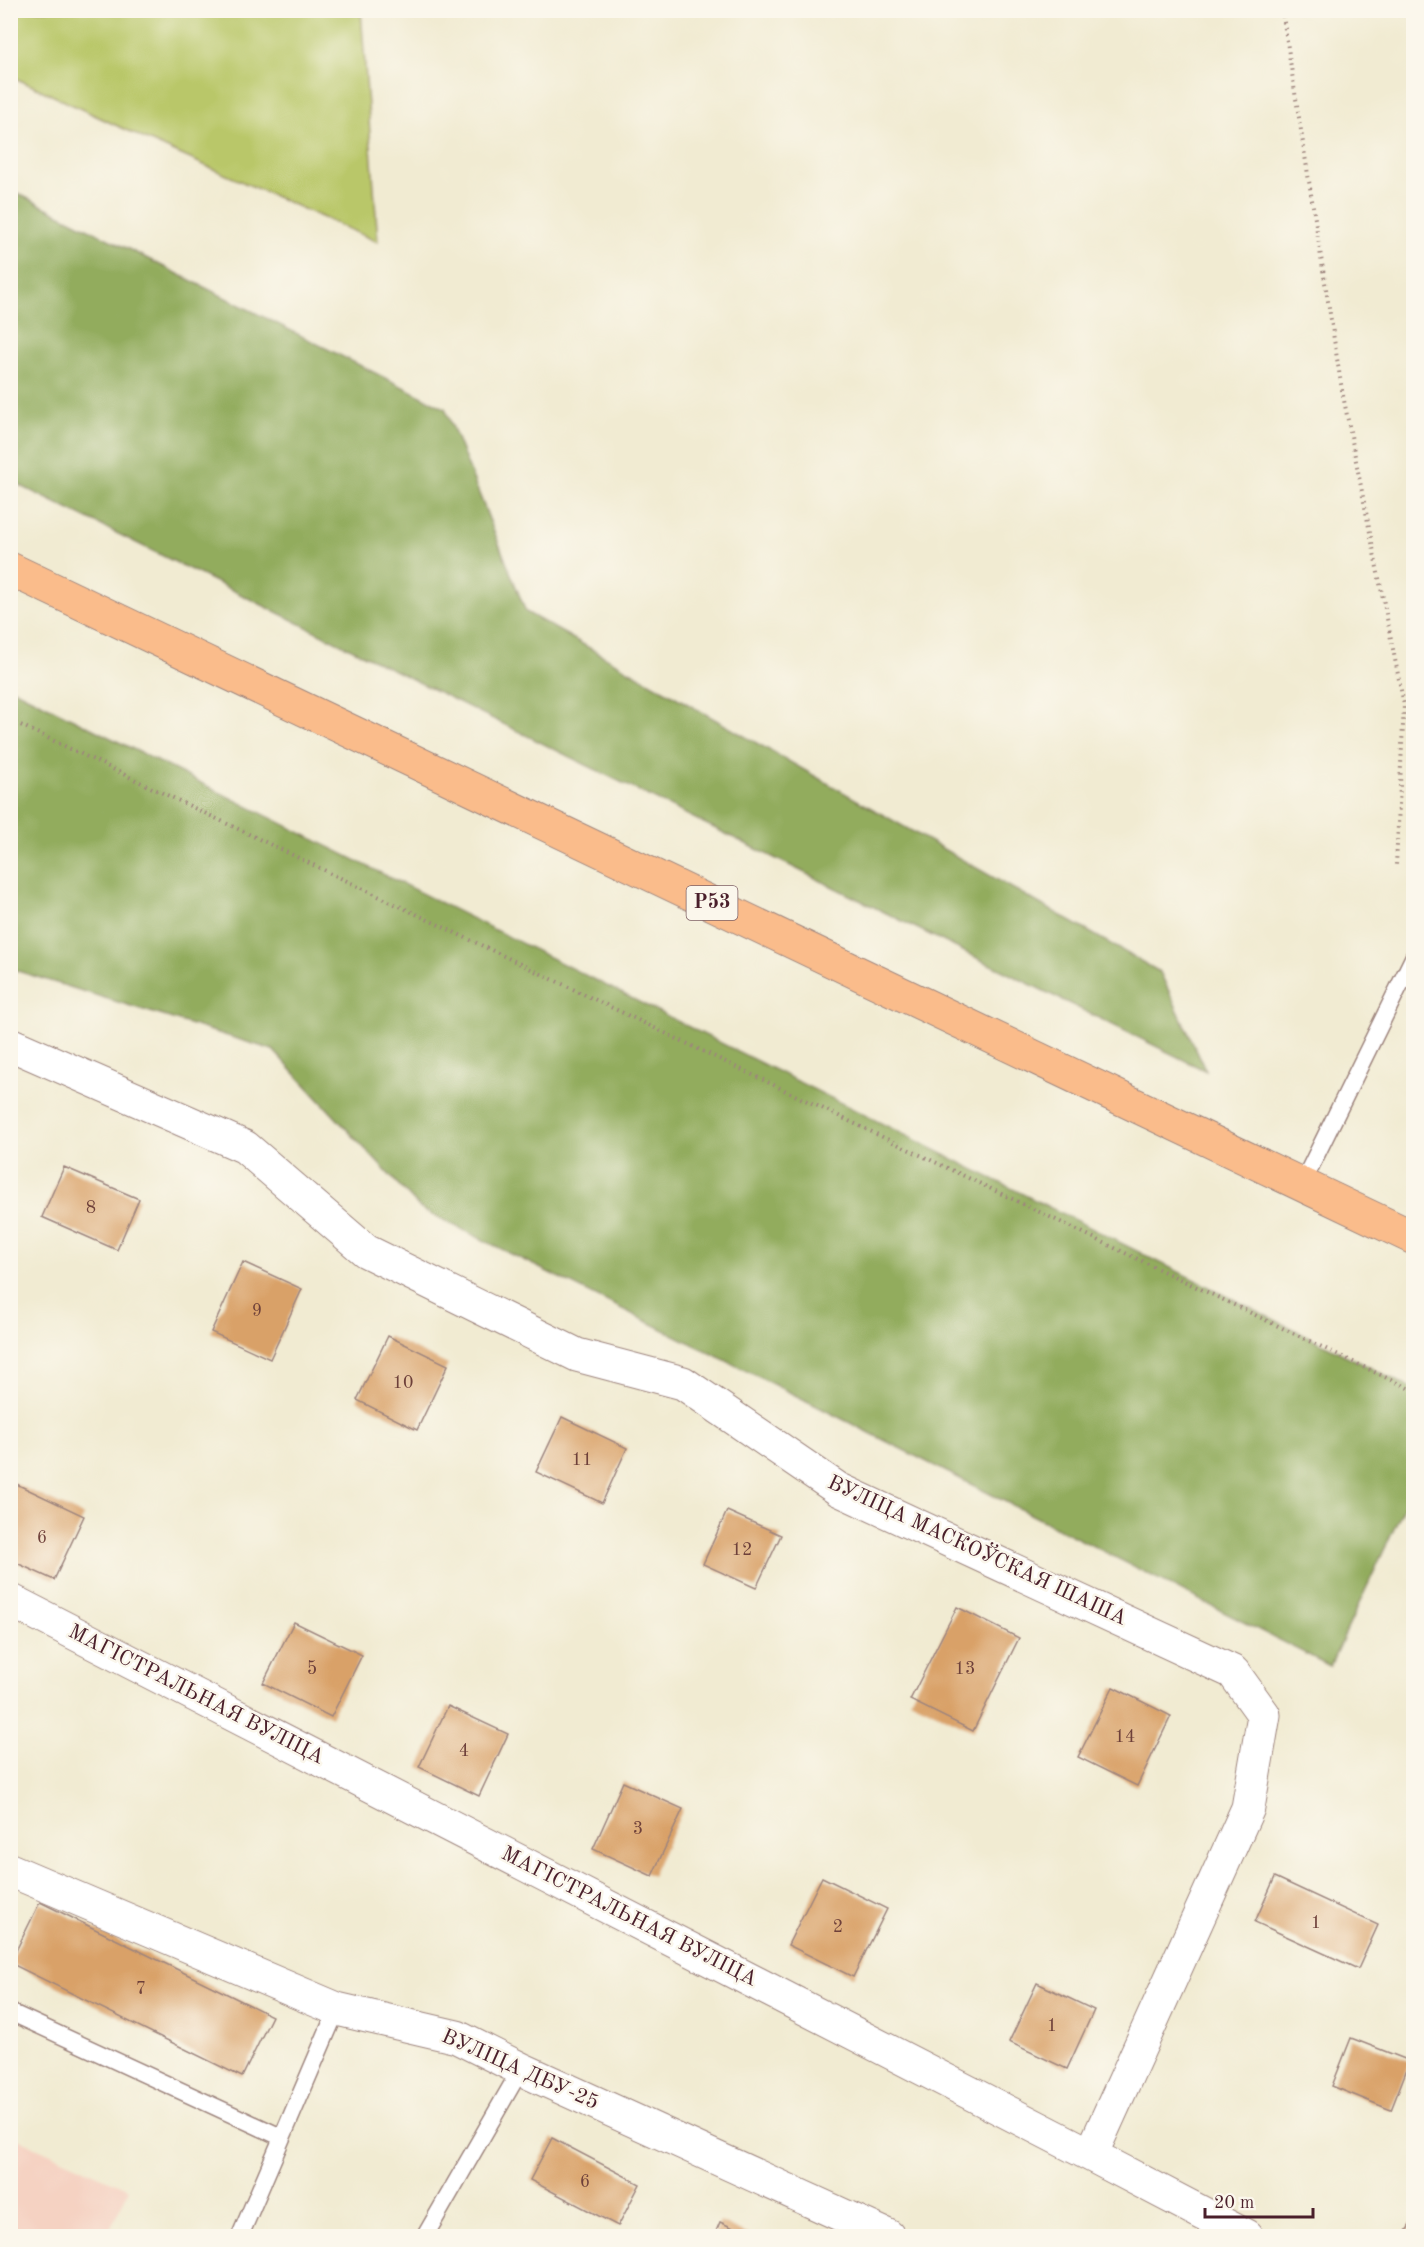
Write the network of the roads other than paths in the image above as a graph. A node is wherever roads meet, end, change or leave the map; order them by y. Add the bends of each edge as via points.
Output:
1 (10, 569) edge
2 (1413, 956) edge
3 (10, 1044) edge
4 (1302, 1184) junction
5 (1413, 1238) edge
6 (10, 1600) edge
7 (13, 1876) edge
8 (337, 2009) junction
9 (10, 2012) edge
10 (521, 2069) junction
11 (281, 2137) junction
12 (1091, 2155) junction
13 (240, 2236) edge
14 (425, 2236) edge
15 (888, 2236) edge
16 (1246, 2236) edge

1 - 4 main road, Р53
2 - 4 lane
3 - 12 street, ВУЛІЦА МАСКОЎСКАЯ ШАША via 245,1147 366,1251 577,1355 683,1383 838,1489 1233,1672 1264,1714 1248,1808
4 - 5 main road, Р53
6 - 12 street, МАГІСТРАЛЬНАЯ ВУЛІЦА
7 - 8 street, ВУЛІЦА ДБУ-25
8 - 10 street, ВУЛІЦА ДБУ-25 via 457,2037
8 - 11 lane
9 - 11 lane
10 - 14 lane
10 - 15 street, ВУЛІЦА ДБУ-25
11 - 13 lane
12 - 16 street, МАГІСТРАЛЬНАЯ ВУЛІЦА

